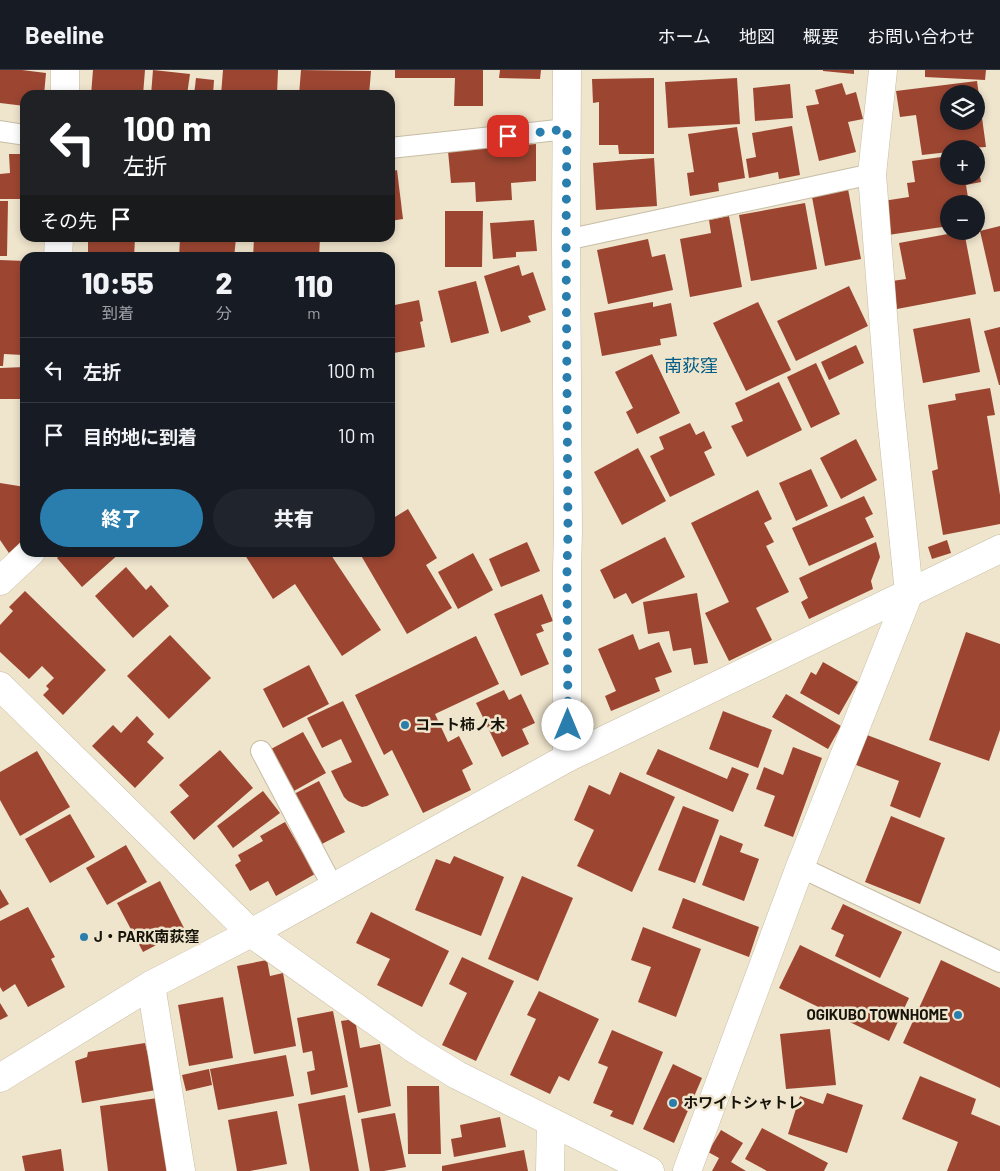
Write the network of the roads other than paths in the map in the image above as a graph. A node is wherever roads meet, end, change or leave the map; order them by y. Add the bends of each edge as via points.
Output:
1 (65, 70) edge
2 (567, 70) edge
3 (883, 70) edge
4 (65, 90) edge
5 (567, 129) junction
6 (0, 131) edge
7 (20, 134) edge
8 (395, 147) edge
9 (872, 174) junction
10 (566, 240) junction
11 (1000, 549) edge
12 (26, 557) edge
13 (0, 581) edge
14 (909, 593) junction
15 (0, 686) edge
16 (261, 751) dead end
17 (567, 758) junction
18 (800, 867) junction
19 (333, 887) junction
20 (252, 933) junction
21 (1000, 962) edge
22 (151, 985) junction
23 (0, 1078) edge
24 (551, 1122) junction
25 (181, 1171) edge
26 (550, 1171) edge
27 (650, 1171) edge
28 (687, 1171) edge

1 - 4 street
2 - 5 street
3 - 9 street
5 - 8 lane
5 - 10 street
6 - 7 lane
9 - 10 lane
9 - 14 street
10 - 17 street
11 - 14 street
12 - 13 street
14 - 17 street
14 - 18 street
15 - 20 street
16 - 19 lane
17 - 19 street
18 - 21 lane
18 - 28 street
19 - 20 street
20 - 22 street
20 - 24 street via 413,1048
22 - 23 street
22 - 25 street
24 - 26 street
24 - 27 street

